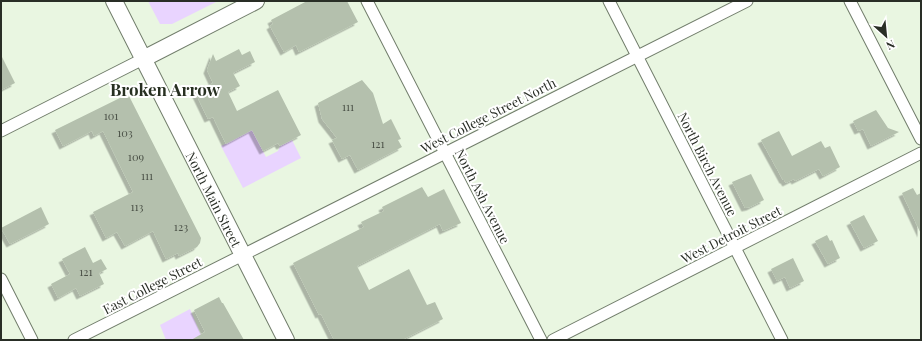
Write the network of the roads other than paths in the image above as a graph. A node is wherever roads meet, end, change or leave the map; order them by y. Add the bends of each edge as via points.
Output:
1 (114, 1) edge
2 (256, 1) edge
3 (368, 1) edge
4 (610, 1) edge
5 (746, 1) edge
6 (850, 1) edge
7 (637, 55) junction
8 (143, 59) junction
9 (1, 131) edge
10 (921, 139) edge
11 (921, 153) edge
12 (445, 154) junction
13 (735, 247) junction
14 (243, 255) junction
15 (1, 279) edge
16 (32, 340) edge
17 (74, 340) edge
18 (286, 340) edge
19 (541, 340) edge
20 (553, 340) edge
21 (782, 340) edge

1 - 8 main road, North Main Street
2 - 8 main road
3 - 12 street, North Ash Avenue
4 - 7 street, North Birch Avenue
5 - 7 street, West College Street North
6 - 10 street
7 - 12 street, West College Street North
7 - 13 street, North Birch Avenue
8 - 9 street
8 - 14 main road, North Main Street
11 - 13 street, West Detroit Street
12 - 14 street, West College Street North
12 - 19 street, North Ash Avenue
13 - 20 street, West Detroit Street
13 - 21 street, North Birch Avenue
14 - 17 street, East College Street
14 - 18 main road, North Main Street
15 - 16 street

